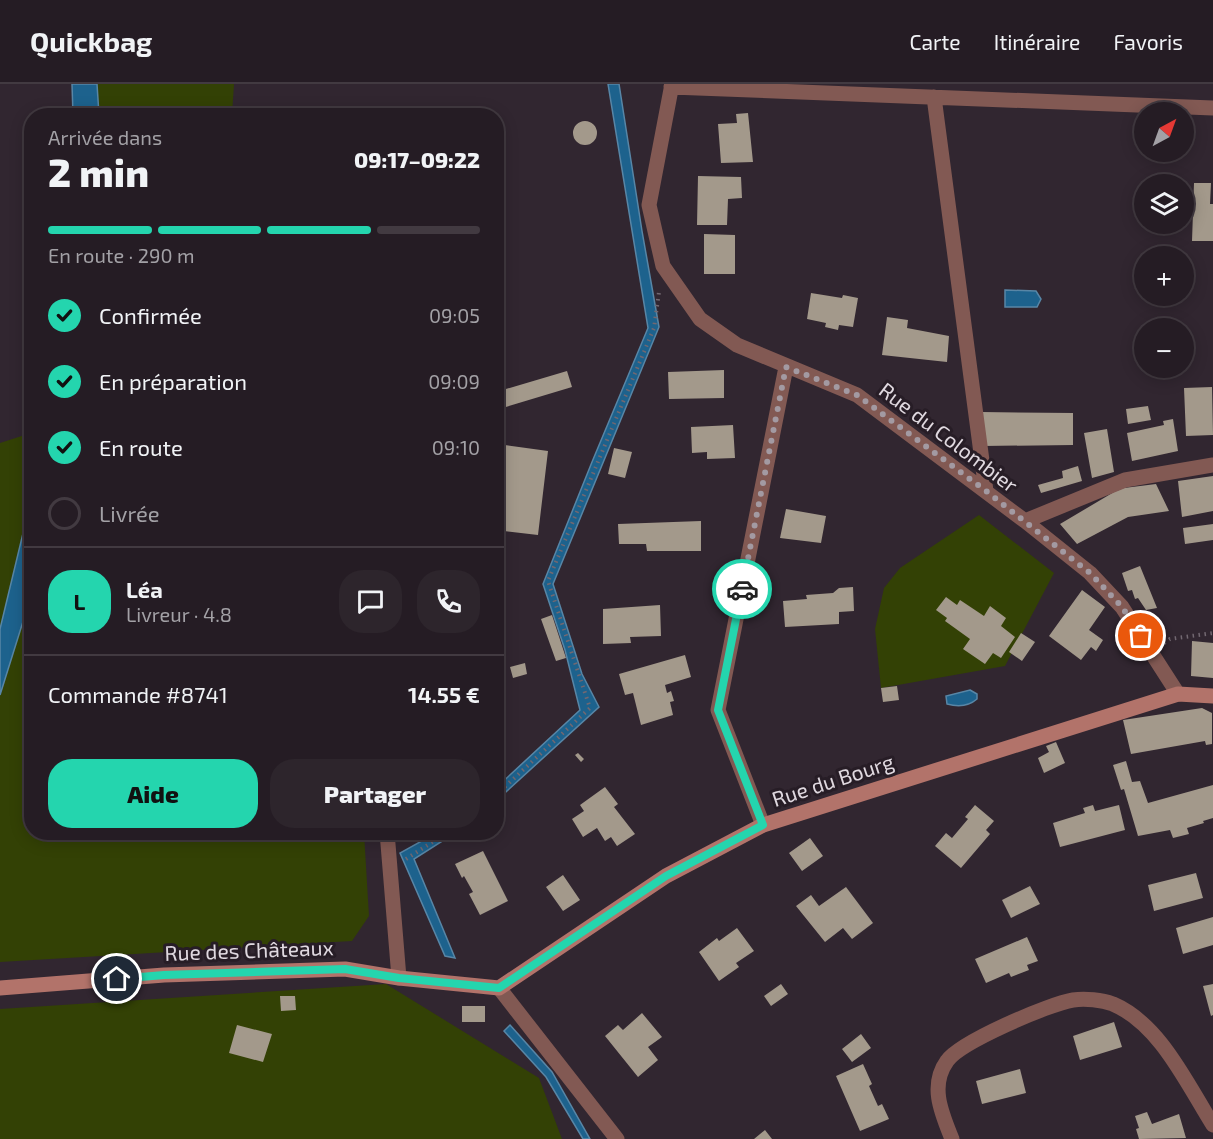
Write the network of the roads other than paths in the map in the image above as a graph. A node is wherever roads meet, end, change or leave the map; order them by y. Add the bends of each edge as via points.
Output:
1 (672, 86) edge
2 (934, 97) junction
3 (1213, 108) edge
4 (786, 367) junction
5 (1213, 465) edge
6 (986, 491) junction
7 (1024, 522) junction
8 (1178, 694) junction
9 (1213, 696) edge
10 (763, 825) junction
11 (388, 840) edge
12 (399, 978) junction
13 (0, 988) edge
14 (499, 988) junction
15 (1213, 1125) edge
16 (617, 1139) edge
17 (952, 1139) edge

1 - 2 street
1 - 4 street, Rue du Colombier via 649,205 663,266 700,319 737,345
2 - 3 street
2 - 6 street
4 - 6 street, Rue du Colombier via 857,395
4 - 10 street via 718,710
5 - 7 street via 1125,480
6 - 7 street, Rue du Colombier
7 - 8 street, Rue du Colombier via 1098,582 1122,607
8 - 9 street, Rue du Bourg
8 - 10 street, Rue du Bourg
10 - 14 street, Rue du Bourg via 666,876
11 - 12 street
12 - 13 street, Rue des Châteaux via 345,969 164,975
12 - 14 street, Rue des Châteaux
14 - 16 street
15 - 17 street via 1156,1035 1141,1021 1111,1003 1074,999 977,1038 947,1061 937,1092

